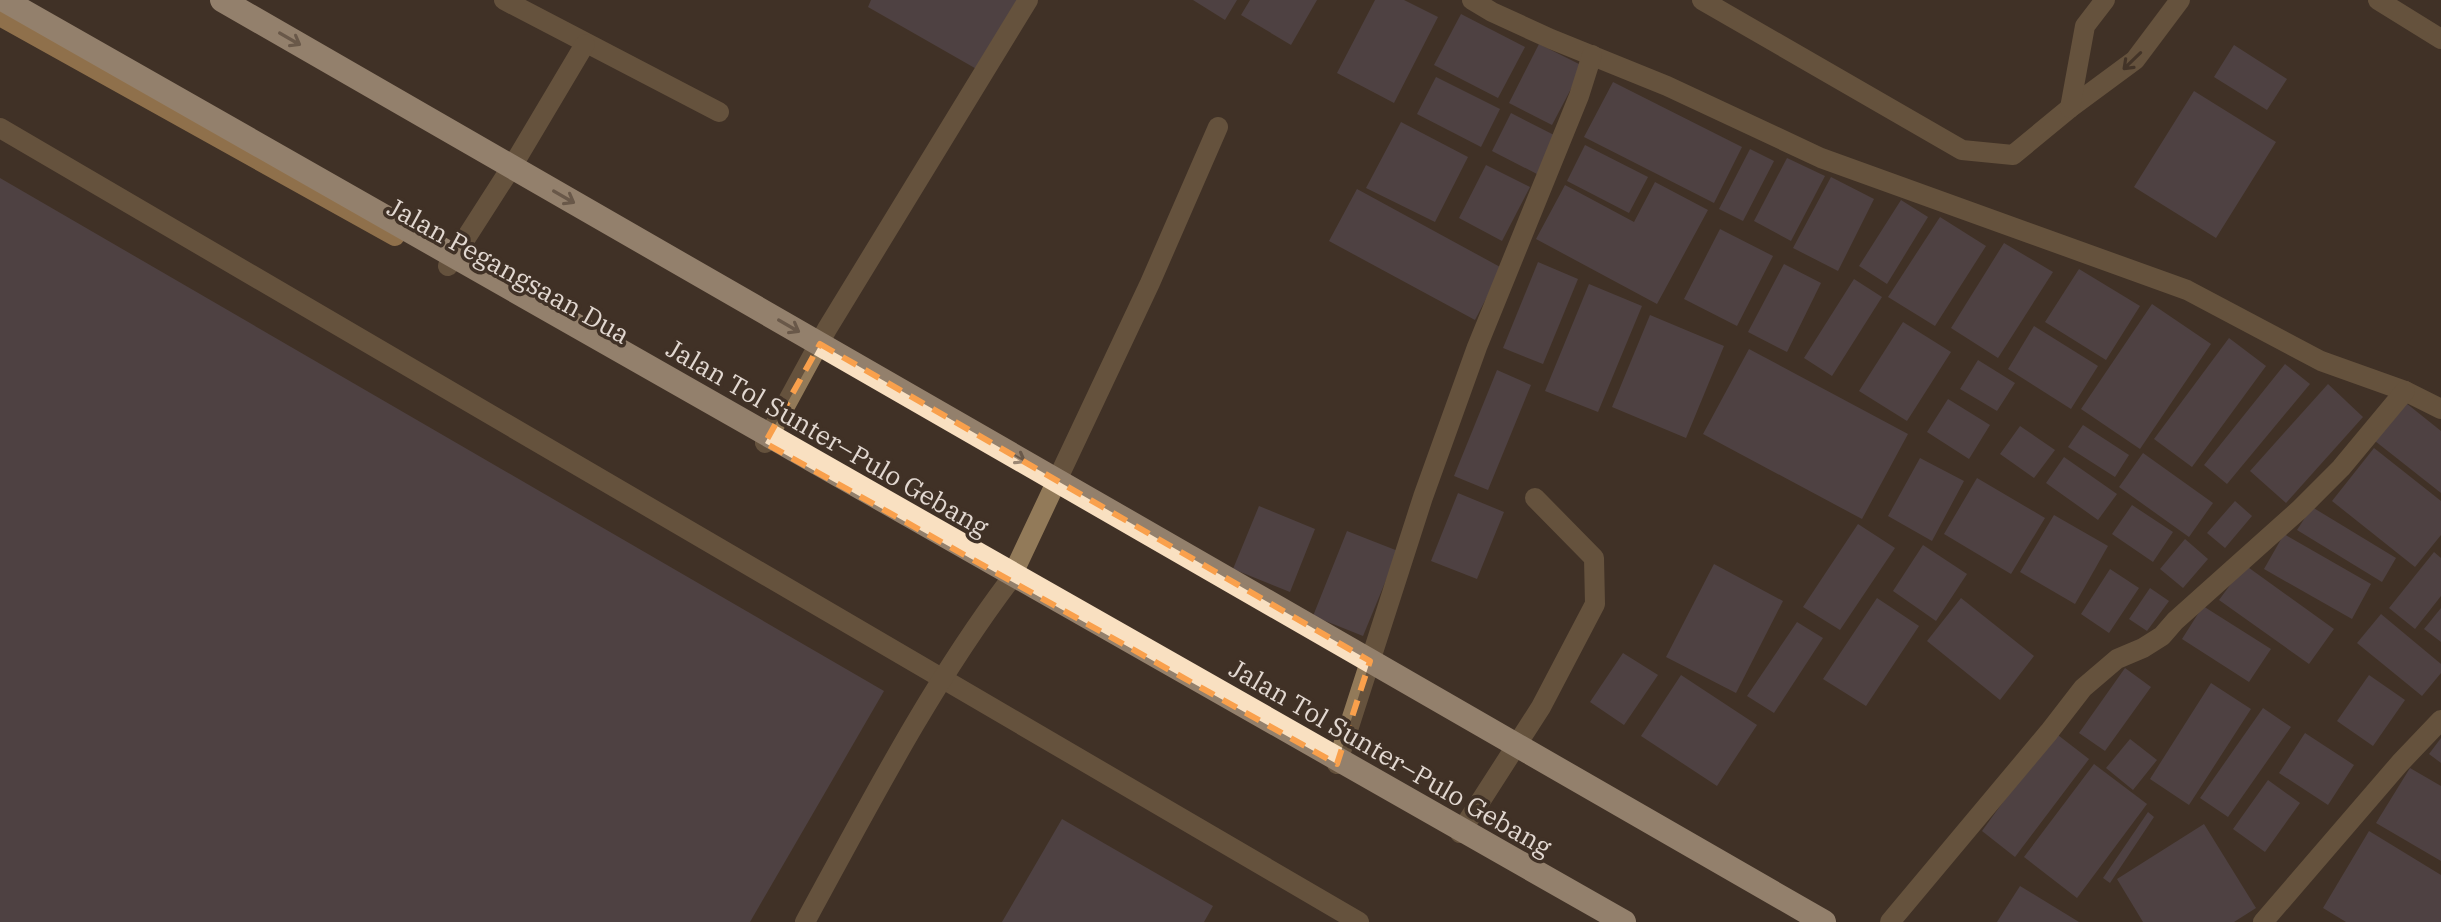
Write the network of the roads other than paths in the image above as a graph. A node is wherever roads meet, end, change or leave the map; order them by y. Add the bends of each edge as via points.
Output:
1 (4, 0) edge
2 (222, 0) edge
3 (504, 0) edge
4 (1028, 0) edge
5 (1472, 0) edge
6 (2105, 0) edge
7 (2180, 0) edge
8 (2378, 0) edge
9 (1706, 1) edge
10 (0, 16) edge
11 (2441, 39) edge
12 (585, 44) junction
13 (1592, 55) junction
14 (2070, 108) junction
15 (719, 112) dead end
16 (1218, 127) dead end
17 (0, 128) edge
18 (448, 266) junction
19 (2405, 391) junction
20 (2441, 409) edge
21 (765, 443) junction
22 (1535, 498) dead end
23 (1010, 580) junction
24 (944, 678) junction
25 (2441, 720) edge
26 (1337, 764) junction
27 (1460, 833) junction
28 (805, 922) edge
29 (1359, 922) edge
30 (1622, 922) edge
31 (1824, 922) edge
32 (1890, 922) edge
33 (2263, 922) edge

1 - 30 highway, Jalan Tol Sunter–Pulo Gebang, bridge
2 -> 31 highway, bridge
3 - 12 street
4 - 21 street via 827,329
5 - 13 street
6 - 14 street via 2085,26
7 -> 14 street via 2135,60
8 - 11 street
9 - 14 street via 1962,150 2013,155
10 - 18 main road, Jalan Pegangsaan Dua
12 - 15 street
12 - 18 street
13 - 19 street via 1821,158 2187,290 2321,361
13 - 26 street via 1423,497
16 - 23 street
17 - 24 street
18 - 21 main road, Jalan Pegangsaan Dua
19 - 20 street
19 - 32 street via 2299,510 2162,636 2117,659 2083,688
21 - 23 main road, Jalan Pegangsaan Dua
22 - 27 street via 1594,558 1595,604 1541,707
23 - 24 street
23 - 26 main road, Jalan Pegangsaan Dua
24 - 28 street
24 - 29 street
25 - 33 street
26 - 27 main road, Jalan Pegangsaan Dua
27 - 30 main road, Jalan Pegangsaan Dua

